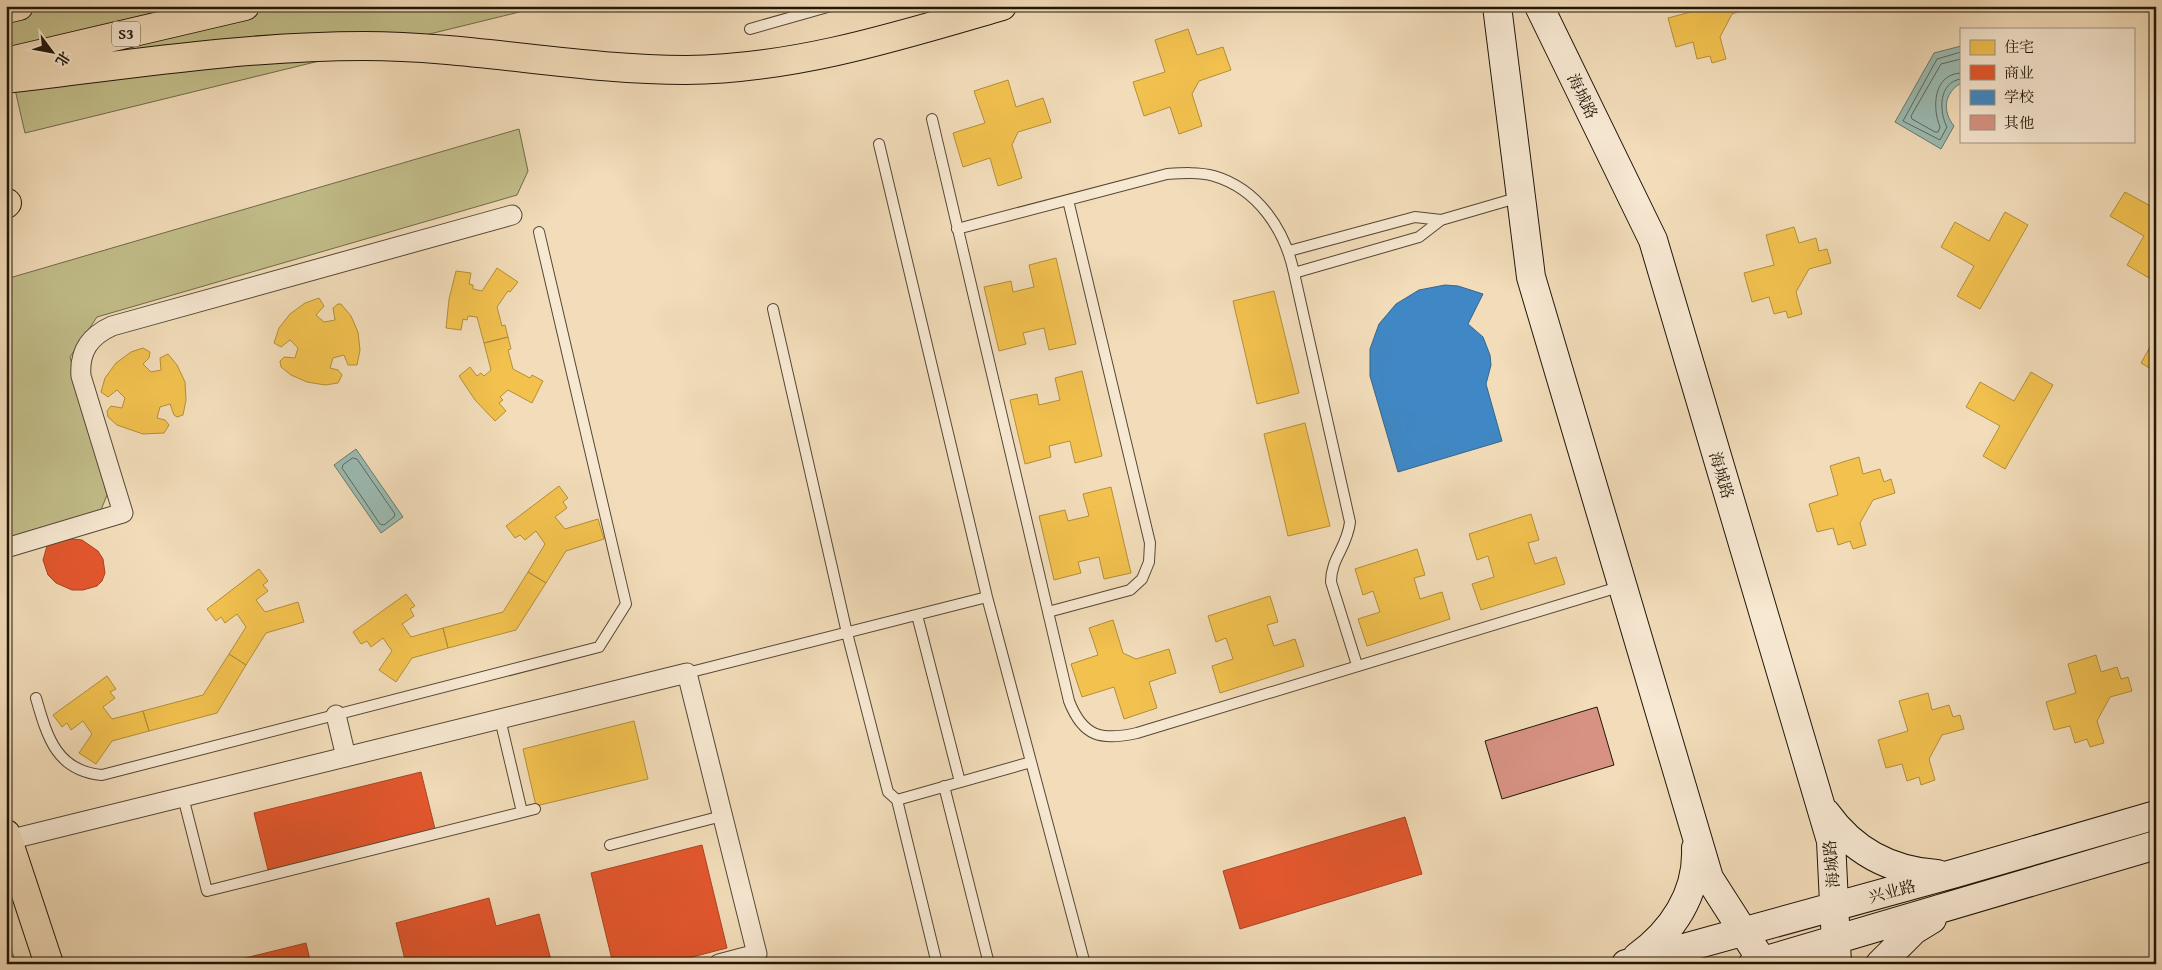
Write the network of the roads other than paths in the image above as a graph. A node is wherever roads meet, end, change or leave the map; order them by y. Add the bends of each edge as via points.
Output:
1 (19, 6) edge
2 (245, 6) edge
3 (831, 6) edge
4 (1002, 6) edge
5 (1497, 6) edge
6 (1539, 6) edge
7 (6, 9) edge
8 (750, 29) dead end
9 (6, 62) edge
10 (6, 78) edge
11 (932, 120) dead end
12 (879, 144) dead end
13 (1521, 197) junction
14 (1068, 200) junction
15 (512, 215) dead end
16 (1441, 220) junction
17 (957, 229) junction
18 (539, 232) dead end
19 (1289, 251) junction
20 (1294, 272) junction
21 (773, 309) dead end
22 (6, 548) edge
23 (1622, 586) junction
24 (987, 597) junction
25 (1048, 612) junction
26 (917, 615) junction
27 (847, 633) junction
28 (1357, 665) junction
29 (687, 673) junction
30 (36, 698) dead end
31 (336, 714) junction
32 (500, 719) junction
33 (346, 757) junction
34 (1031, 762) junction
35 (960, 782) junction
36 (944, 786) junction
37 (183, 797) junction
38 (1818, 798) junction
39 (896, 800) junction
40 (535, 809) dead end
41 (522, 812) junction
42 (2156, 815) edge
43 (722, 816) junction
44 (1696, 834) junction
45 (7, 837) edge
46 (610, 845) dead end
47 (2156, 845) edge
48 (1956, 873) junction
49 (1958, 904) junction
50 (1834, 907) junction
51 (1743, 931) junction
52 (1836, 952) edge
53 (1760, 963) edge
54 (49, 964) edge
55 (719, 964) edge
56 (937, 964) edge
57 (989, 964) edge
58 (1085, 964) edge
59 (1625, 964) edge
60 (1880, 964) edge

1 - 7 main road
2 - 9 main road, S3
3 - 8 lane
4 - 10 main road via 860,46 725,68 630,69 416,46 315,46
5 - 13 main road
6 - 38 main road, 海城路 via 1652,240
11 - 17 lane
12 - 24 lane
13 - 16 lane
13 - 23 main road via 1531,277
14 - 17 lane
14 - 19 lane via 1168,174 1190,172 1213,176 1230,182 1253,197 1271,218
14 - 25 lane via 1150,543 1149,562 1142,579 1130,590
15 - 22 street via 99,332 90,341 80,363 122,513
16 - 19 lane via 1415,218
16 - 20 lane via 1419,237
17 - 25 lane
18 - 31 lane via 626,604 599,647
19 - 20 lane
20 - 28 lane via 1350,522 1348,536 1331,571 1331,582
21 - 27 lane
23 - 28 lane
23 - 44 main road
24 - 26 lane
24 - 34 lane
25 - 28 lane via 1074,714 1082,726 1103,737 1137,733
26 - 27 lane
26 - 35 lane
27 - 29 lane
27 - 39 lane via 888,792
29 - 32 street
29 - 43 street
30 - 31 lane via 52,746 63,759 88,774 102,775
31 - 33 street
32 - 33 street
32 - 41 lane
33 - 37 street
34 - 35 lane
34 - 58 lane
35 - 36 lane
36 - 39 lane
36 - 57 lane
37 - 41 lane via 207,891
37 - 45 street
38 - 48 main road via 1838,829 1866,853 1900,869 1918,873
38 - 50 main road, 海城路 via 1830,841
39 - 56 lane
40 - 41 lane
42 - 48 main road, 兴业路
43 - 46 lane
43 - 55 street via 756,954
44 - 51 main road via 1709,878
44 - 59 main road via 1695,870 1684,905 1663,935
45 - 54 main road
47 - 49 main road, 兴业路
48 - 50 main road, 兴业路
49 - 52 main road, 兴业路
49 - 60 main road via 1914,930
50 - 51 main road, 兴业路
50 - 52 main road, 海城路
51 - 53 main road
51 - 59 main road, 兴业路
52 - 53 main road, 兴业路

